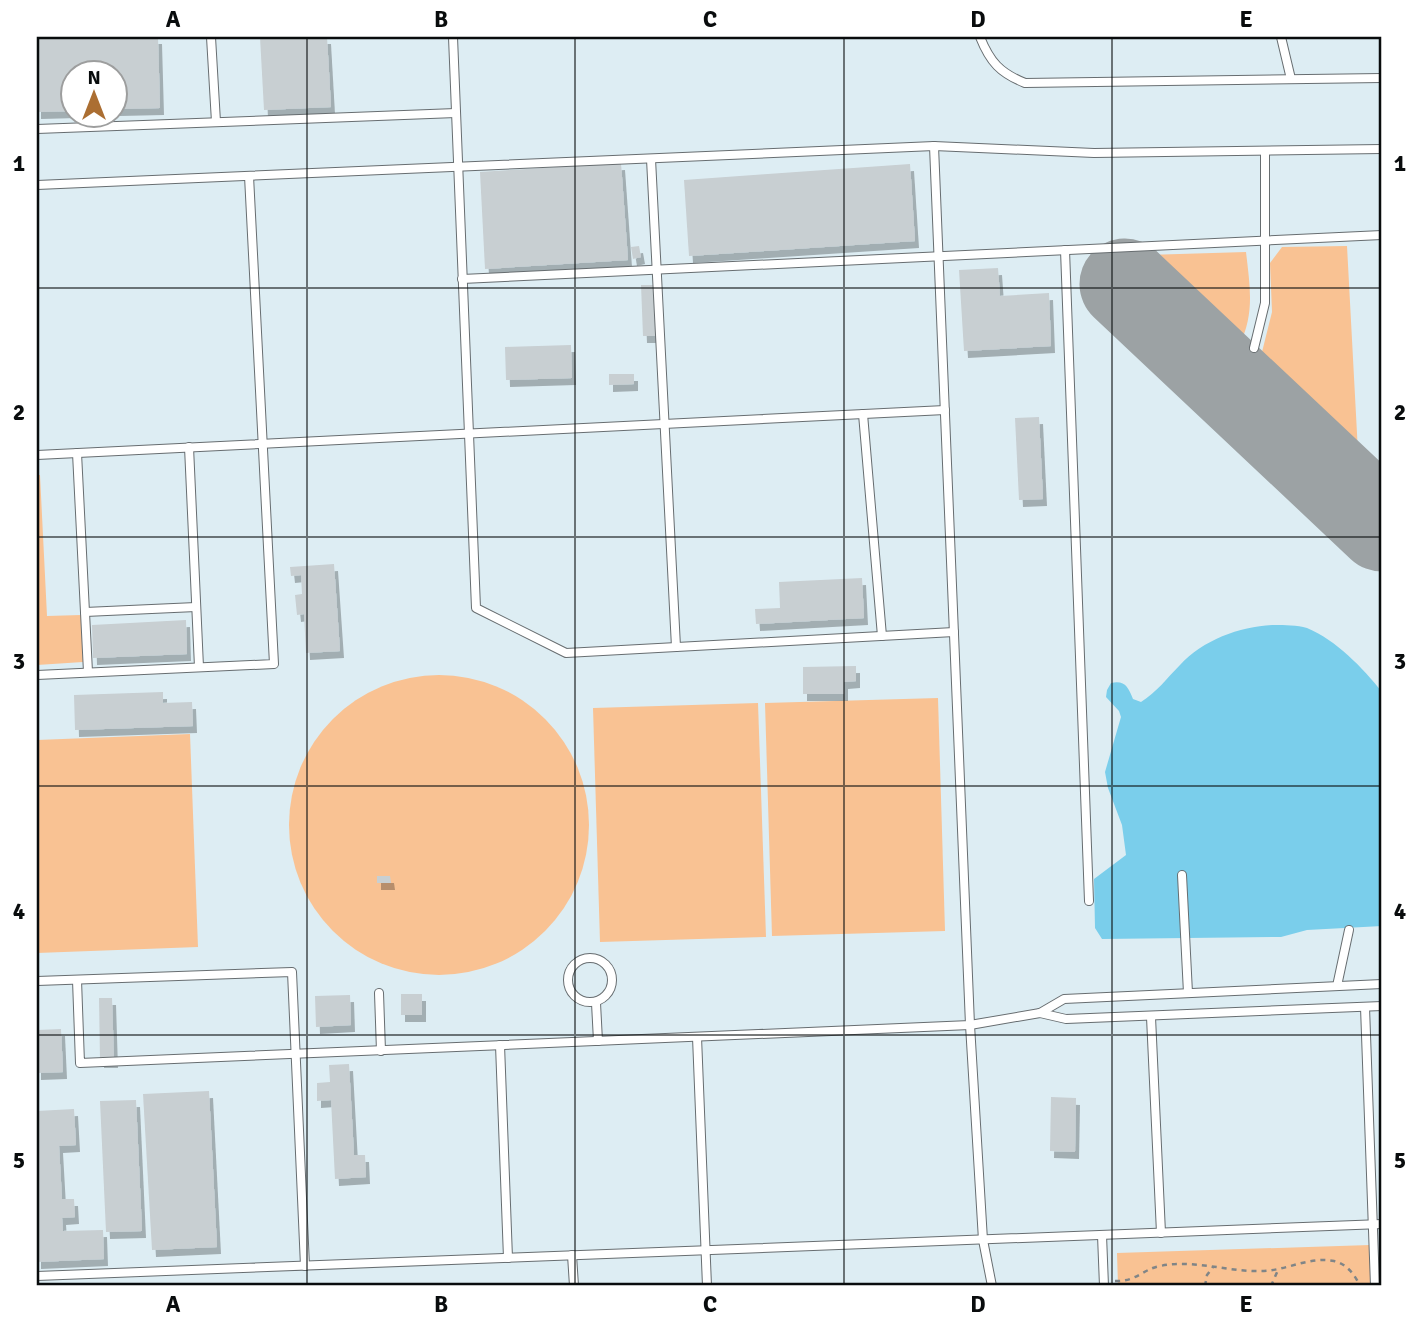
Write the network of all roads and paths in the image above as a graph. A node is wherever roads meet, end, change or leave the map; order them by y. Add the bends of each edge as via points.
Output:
1 (211, 37) edge
2 (453, 37) edge
3 (980, 37) edge
4 (1281, 37) edge
5 (1382, 78) edge
6 (1291, 79) junction
7 (456, 113) junction
8 (216, 122) junction
9 (37, 129) edge
10 (934, 146) junction
11 (1382, 149) edge
12 (1265, 151) junction
13 (651, 159) junction
14 (458, 167) junction
15 (249, 176) junction
16 (37, 185) edge
17 (1382, 235) edge
18 (1265, 241) junction
19 (1065, 250) junction
20 (938, 256) junction
21 (656, 270) junction
22 (462, 279) junction
23 (1254, 348) dead end
24 (945, 410) junction
25 (863, 414) junction
26 (664, 424) junction
27 (468, 433) junction
28 (262, 444) junction
29 (189, 447) junction
30 (77, 453) junction
31 (37, 455) edge
32 (196, 607) junction
33 (85, 612) junction
34 (954, 632) junction
35 (882, 636) junction
36 (676, 647) junction
37 (199, 667) junction
38 (88, 672) junction
39 (37, 675) edge
40 (1182, 875) dead end
41 (1089, 901) dead end
42 (1349, 930) dead end
43 (77, 980) junction
44 (37, 981) edge
45 (1382, 984) edge
46 (1337, 986) junction
47 (379, 993) dead end
48 (1188, 993) junction
49 (596, 1003) junction
50 (1382, 1006) edge
51 (1365, 1007) junction
52 (1040, 1013) junction
53 (1151, 1017) junction
54 (970, 1025) junction
55 (697, 1037) junction
56 (598, 1041) junction
57 (500, 1045) junction
58 (382, 1051) junction
59 (295, 1054) junction
60 (1378, 1225) edge
61 (1161, 1233) junction
62 (1102, 1235) junction
63 (983, 1240) junction
64 (706, 1250) junction
65 (572, 1255) junction
66 (508, 1258) junction
67 (305, 1266) junction
68 (1213, 1268) junction
69 (1278, 1270) junction
70 (37, 1276) edge
71 (1104, 1282) edge
72 (574, 1286) edge
73 (707, 1286) edge
74 (992, 1286) edge
75 (1205, 1286) edge
76 (1271, 1286) edge
77 (1360, 1286) edge
78 (1376, 1286) edge

1 - 8 lane
2 - 7 lane
3 - 6 lane via 1005,75 1025,83
4 - 6 lane
5 - 6 lane
7 - 8 lane
7 - 14 lane
8 - 9 lane
10 - 12 lane via 1094,153
10 - 13 lane
10 - 20 lane
11 - 12 lane
12 - 18 lane
13 - 14 lane
13 - 21 lane
14 - 15 lane
14 - 22 lane
15 - 16 lane
15 - 28 lane
17 - 18 lane
18 - 19 lane
18 - 23 lane via 1265,303
19 - 20 lane
19 - 41 lane
20 - 21 lane
20 - 24 lane
21 - 22 lane
21 - 26 lane
22 - 27 lane
24 - 25 lane
24 - 34 lane
25 - 26 lane
25 - 35 lane
26 - 27 lane
26 - 36 lane
27 - 28 lane
27 - 36 lane via 476,608 566,653
28 - 29 lane
28 - 37 lane via 274,664
29 - 30 lane
29 - 32 lane
30 - 31 lane
30 - 33 lane
32 - 33 lane
32 - 37 lane
33 - 38 lane
34 - 35 lane
34 - 54 lane
35 - 36 lane
37 - 38 lane
38 - 39 lane
40 - 48 lane
42 - 46 lane
43 - 44 lane
43 - 59 lane via 292,972
43 - 59 lane via 80,1063
45 - 46 lane
46 - 48 lane
47 - 58 lane
48 - 52 lane via 1064,999
49 - 49 lane via 610,992 612,974 601,960 583,958 570,969 568,987 579,1000
49 - 56 lane
50 - 51 lane
51 - 53 lane
51 - 60 lane
52 - 53 lane via 1066,1020
52 - 54 lane
53 - 61 lane
54 - 55 lane
54 - 63 lane
55 - 56 lane
55 - 64 lane
56 - 57 lane
57 - 58 lane
57 - 66 lane
58 - 59 lane
59 - 67 lane
60 - 61 lane
60 - 78 lane
61 - 62 lane
62 - 63 lane
62 - 71 lane
63 - 64 lane
63 - 74 lane
64 - 65 lane
64 - 73 lane
65 - 66 lane
65 - 72 lane
66 - 67 lane
67 - 70 lane
68 - 69 path
68 - 71 path via 1157,1266 1126,1281
68 - 75 path
69 - 76 path
69 - 77 path via 1322,1260 1338,1262

